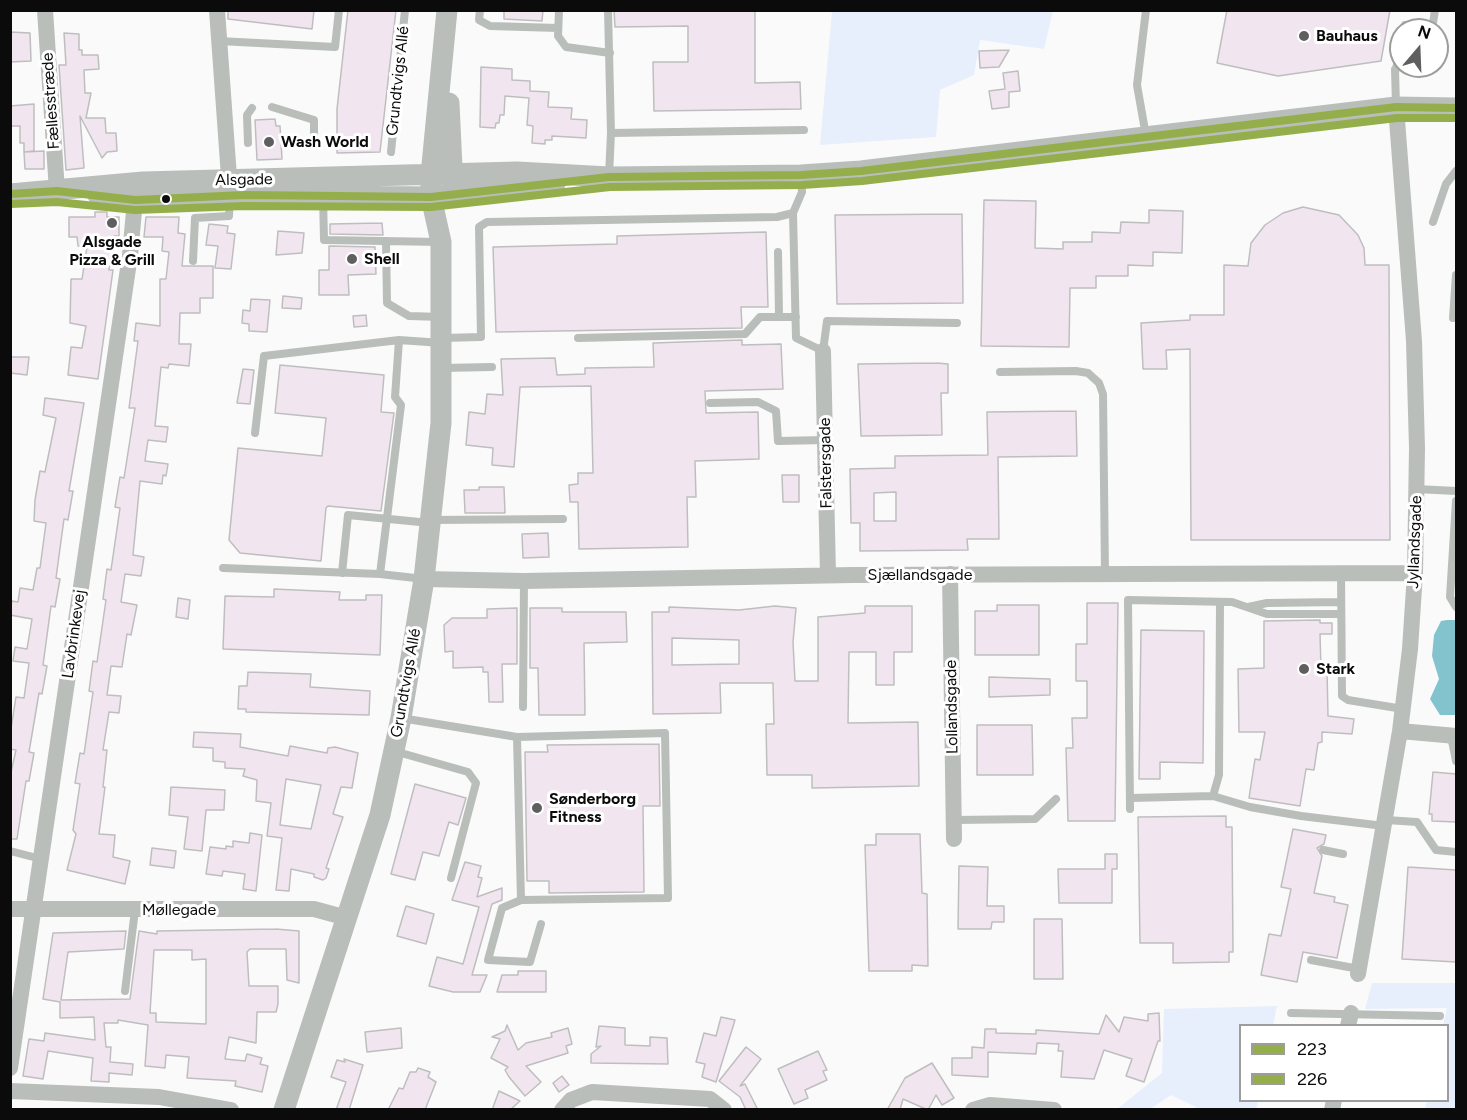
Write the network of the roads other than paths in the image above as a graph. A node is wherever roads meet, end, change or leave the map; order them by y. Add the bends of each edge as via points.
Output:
1 (45, 10) edge
2 (217, 10) edge
3 (339, 10) edge
4 (405, 10) edge
5 (447, 10) edge
6 (480, 10) edge
7 (559, 10) edge
8 (608, 10) edge
9 (1146, 10) edge
10 (558, 28) junction
11 (218, 41) junction
12 (444, 51) junction
13 (610, 53) junction
14 (1397, 78) edge
15 (1396, 106) junction
16 (272, 107) dead end
17 (252, 108) dead end
18 (1456, 108) edge
19 (804, 130) dead end
20 (611, 133) junction
21 (1146, 136) junction
22 (248, 143) dead end
23 (288, 143) dead end
24 (391, 152) dead end
25 (1456, 171) edge
26 (801, 175) junction
27 (609, 177) junction
28 (453, 185) junction
29 (431, 186) junction
30 (230, 188) junction
31 (57, 191) junction
32 (10, 194) edge
33 (325, 195) junction
34 (135, 200) junction
35 (793, 213) junction
36 (1433, 222) dead end
37 (386, 241) junction
38 (441, 242) junction
39 (778, 252) dead end
40 (193, 261) dead end
41 (1456, 275) edge
42 (1455, 291) edge
43 (442, 317) junction
44 (779, 317) junction
45 (795, 317) junction
46 (1453, 318) dead end
47 (957, 323) dead end
48 (578, 338) dead end
49 (399, 340) junction
50 (442, 341) junction
51 (823, 351) junction
52 (492, 367) dead end
53 (442, 368) junction
54 (1000, 372) dead end
55 (710, 403) dead end
56 (255, 433) dead end
57 (825, 440) junction
58 (1416, 489) junction
59 (1456, 490) edge
60 (1456, 501) edge
61 (387, 519) junction
62 (563, 519) dead end
63 (430, 522) junction
64 (223, 568) dead end
65 (342, 573) junction
66 (1341, 573) junction
67 (1415, 573) junction
68 (380, 574) junction
69 (950, 574) junction
70 (1105, 574) junction
71 (828, 575) junction
72 (424, 579) junction
73 (524, 581) junction
74 (1220, 602) junction
75 (1341, 602) junction
76 (1456, 607) edge
77 (1245, 608) junction
78 (1341, 614) junction
79 (523, 707) dead end
80 (1403, 709) junction
81 (401, 718) junction
82 (1400, 731) junction
83 (1454, 736) edge
84 (517, 737) junction
85 (393, 751) junction
86 (1456, 761) edge
87 (1213, 796) junction
88 (1130, 798) junction
89 (1056, 799) dead end
90 (1130, 809) dead end
91 (954, 820) junction
92 (1385, 823) junction
93 (954, 839) dead end
94 (1323, 850) dead end
95 (10, 851) edge
96 (1456, 852) edge
97 (1343, 854) dead end
98 (41, 860) junction
99 (451, 878) dead end
100 (521, 900) junction
101 (10, 909) edge
102 (135, 910) junction
103 (34, 911) junction
104 (347, 918) junction
105 (541, 924) dead end
106 (1311, 960) dead end
107 (1359, 971) joint
108 (125, 991) dead end
109 (1291, 1013) dead end
110 (1440, 1016) dead end
111 (1350, 1018) edge
112 (10, 1068) edge
113 (10, 1091) edge
114 (231, 1110) edge
115 (284, 1110) edge
116 (561, 1110) edge
117 (724, 1110) edge
118 (973, 1110) edge
119 (1054, 1110) edge

1 - 31 street, Fællesstræde
2 - 11 street
3 - 11 lane via 335,47
4 - 24 lane, Grundtvigs Allé
5 - 12 street, Grundtvigs Allé
6 - 10 lane via 479,20 490,26
7 - 10 lane
8 - 13 lane
9 - 21 lane via 1137,86
10 - 13 lane via 566,48
11 - 30 street
12 - 28 street, Grundtvigs Allé
12 - 29 street, Grundtvigs Allé
13 - 20 lane
14 - 15 lane
15 - 18 street
15 - 21 street
15 - 58 street, Jyllandsgade via 1414,341
16 - 23 lane via 314,120 314,141
17 - 22 lane via 247,115
19 - 20 lane
20 - 27 lane
21 - 26 street
25 - 36 lane via 1446,184
26 - 27 street
26 - 35 lane via 802,192
27 - 28 street
27 - 28 street via 517,172
28 - 29 street
28 - 38 street, Grundtvigs Allé
29 - 30 street, Alsgade
29 - 33 street, Alsgade
29 - 38 street, Grundtvigs Allé
30 - 31 street, Alsgade via 142,183
30 - 33 street, Alsgade
30 - 34 street, Alsgade
30 - 40 lane via 229,216 195,218
31 - 32 street, Alsgade
31 - 34 street, Alsgade
33 - 37 lane via 324,240
34 - 98 street, Lavbrinkevej
35 - 45 lane
35 - 50 lane via 777,218 487,222 478,227 481,337
37 - 38 lane
37 - 43 lane via 387,303 409,316
38 - 43 street, Grundtvigs Allé
39 - 44 lane
41 - 42 lane
42 - 46 lane
43 - 50 street, Grundtvigs Allé
44 - 45 lane
44 - 48 lane via 760,317 746,334
45 - 51 lane via 796,338
47 - 51 lane via 827,321
49 - 50 lane
49 - 56 lane via 264,356
49 - 61 lane via 395,396 401,405
50 - 53 street, Grundtvigs Allé
51 - 57 street, Falstersgade
52 - 53 lane
53 - 63 street, Grundtvigs Allé via 441,423
54 - 70 lane via 1076,371 1088,373 1099,383 1103,394
55 - 57 lane via 758,402 776,411 778,441
57 - 71 street, Falstersgade
58 - 59 lane
58 - 67 street, Jyllandsgade
60 - 76 lane via 1450,597
61 - 63 lane
61 - 65 lane via 348,515
61 - 68 lane
62 - 63 lane
63 - 72 street, Grundtvigs Allé
64 - 65 lane
65 - 68 lane
66 - 67 street, Sjællandsgade
66 - 70 street, Sjællandsgade
66 - 75 lane
67 - 80 street, Jyllandsgade
68 - 72 lane
69 - 70 street, Sjællandsgade
69 - 71 street, Sjællandsgade
69 - 91 street, Lollandsgade
71 - 73 street, Sjællandsgade
72 - 73 street, Sjællandsgade
72 - 81 street, Grundtvigs Allé
73 - 79 lane
74 - 77 lane
74 - 87 lane via 1219,775
74 - 88 lane via 1128,600
75 - 77 lane via 1267,603
75 - 78 lane
77 - 78 lane via 1268,614
78 - 80 lane via 1342,696
80 - 82 street, Jyllandsgade
81 - 84 lane
81 - 85 street, Grundtvigs Allé
82 - 83 street
82 - 92 street, Jyllandsgade
83 - 86 lane
84 - 100 lane
84 - 100 lane via 665,733 668,898
85 - 99 lane via 468,772 476,783
85 - 104 street, Grundtvigs Allé via 380,815
87 - 88 lane
87 - 92 lane via 1281,812
88 - 90 lane
89 - 91 lane via 1035,819
91 - 93 street, Lollandsgade
92 - 96 lane via 1417,822 1436,850
92 - 107 street, Jyllandsgade
94 - 97 lane
95 - 98 lane
98 - 103 street, Lavbrinkevej
100 - 105 lane via 502,908 488,960 530,962
101 - 103 street, Møllegade
102 - 103 street, Møllegade
102 - 104 street, Møllegade via 315,909
102 - 108 lane
103 - 112 street, Lavbrinkevej
104 - 115 street, Grundtvigs Allé
106 - 107 lane
109 - 111 lane
110 - 111 lane
113 - 114 street via 159,1097
116 - 117 street via 571,1100 591,1092 710,1099
118 - 119 street via 990,1106

